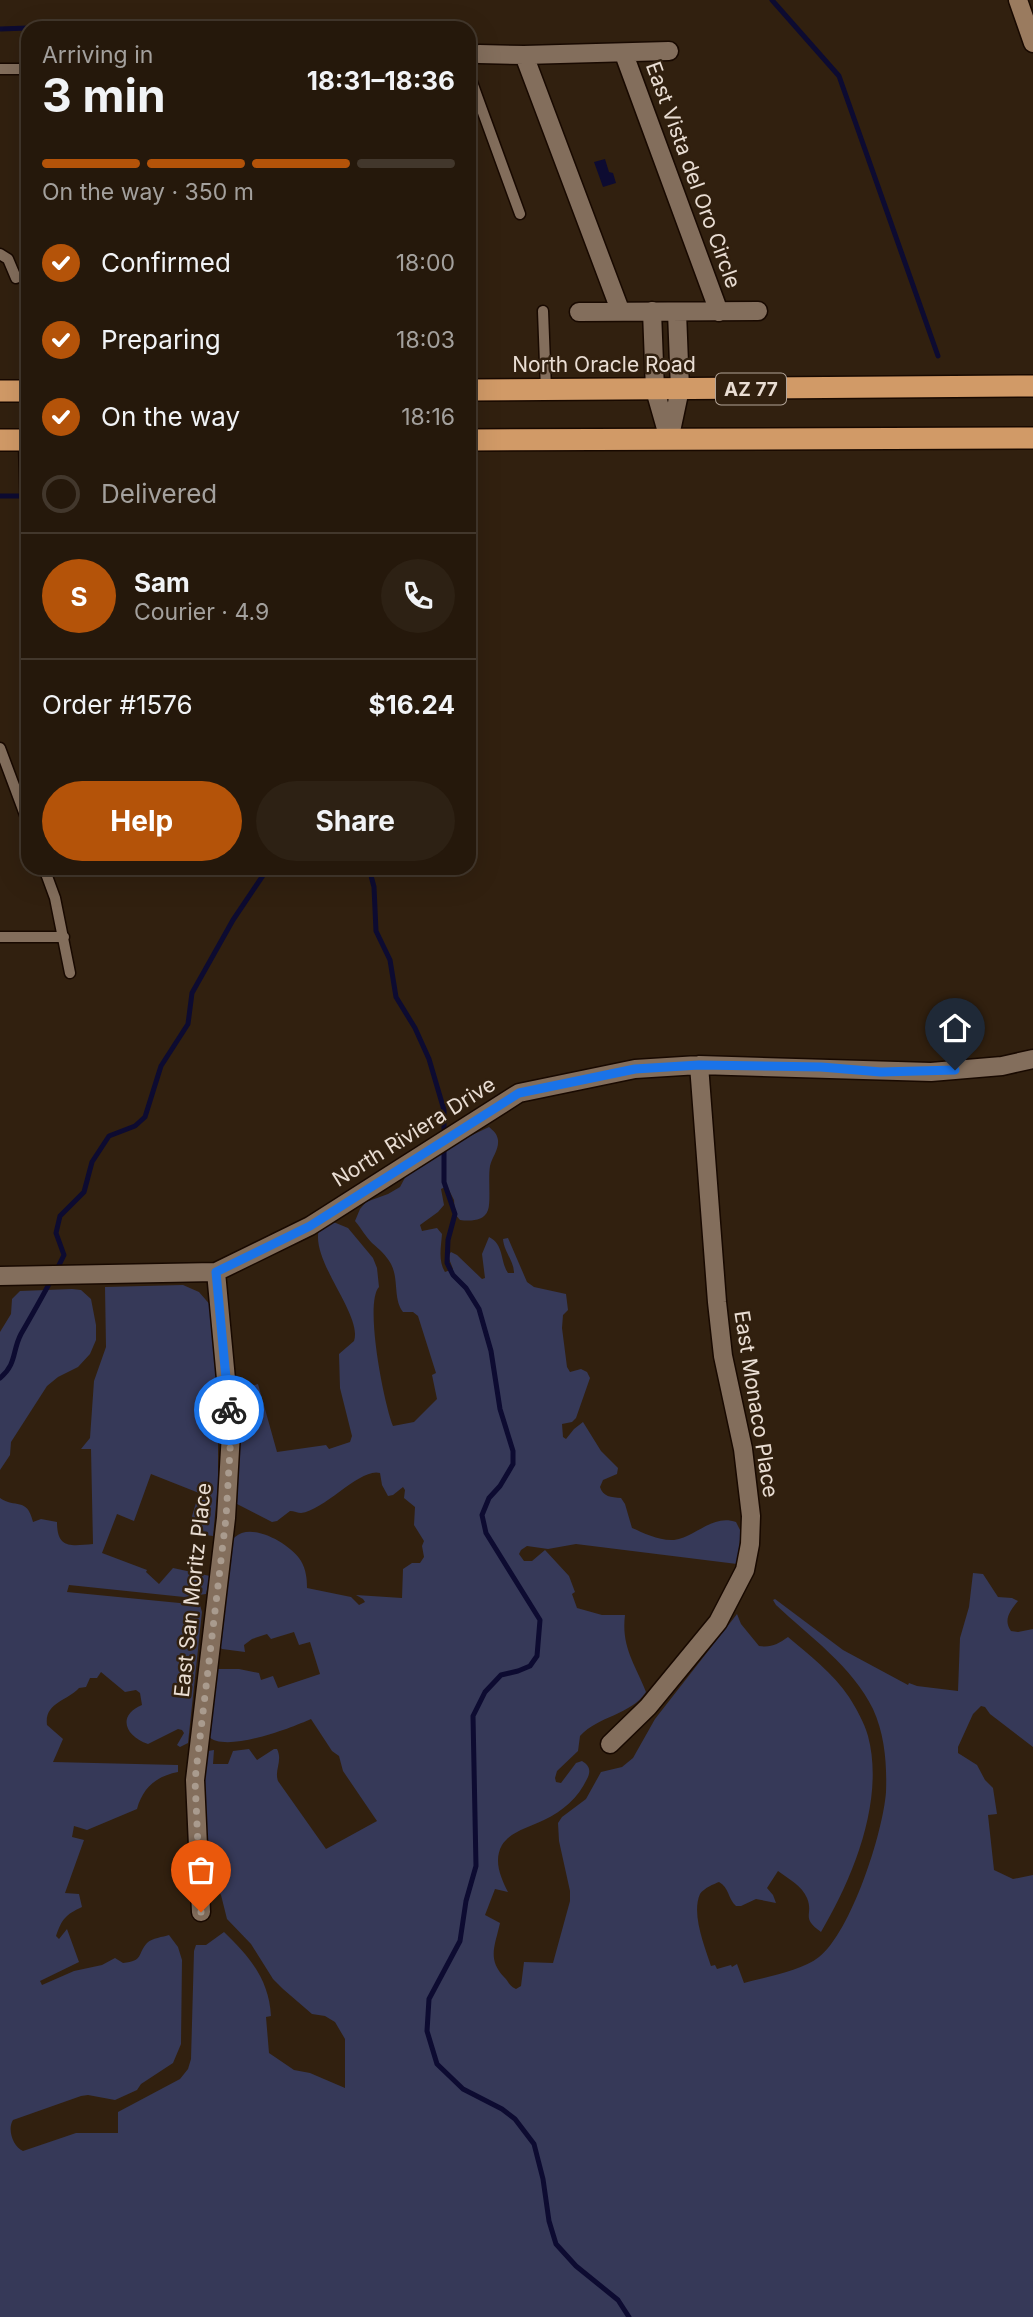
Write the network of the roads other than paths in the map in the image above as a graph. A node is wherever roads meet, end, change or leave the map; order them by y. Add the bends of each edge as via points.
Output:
1 (1018, 0) edge
2 (1033, 43) edge
3 (669, 51) dead end
4 (478, 54) dead end
5 (624, 54) junction
6 (524, 55) junction
7 (0, 69) edge
8 (21, 69) edge
9 (476, 93) edge
10 (520, 214) dead end
11 (0, 254) edge
12 (16, 278) dead end
13 (620, 310) junction
14 (543, 311) dead end
15 (652, 311) junction
16 (758, 311) dead end
17 (579, 312) dead end
18 (677, 312) junction
19 (719, 312) junction
20 (1033, 386) edge
21 (680, 389) junction
22 (476, 390) edge
23 (546, 390) junction
24 (655, 390) junction
25 (0, 391) edge
26 (21, 391) edge
27 (1033, 438) edge
28 (669, 439) junction
29 (0, 440) edge
30 (21, 440) edge
31 (476, 440) edge
32 (0, 748) edge
33 (21, 804) edge
34 (47, 875) edge
35 (0, 937) edge
36 (64, 937) junction
37 (70, 972) dead end
38 (1033, 1059) edge
39 (699, 1065) junction
40 (216, 1272) junction
41 (0, 1276) edge
42 (610, 1744) dead end
43 (201, 1912) dead end

1 - 2 street
3 - 5 street
4 - 6 street
5 - 6 street
5 - 19 street, East Vista del Oro Circle
6 - 13 street
7 - 8 lane
9 - 10 lane
11 - 12 lane via 8,259
13 - 15 street, East Vista del Oro Circle
13 - 17 street, East Vista del Oro Circle
14 - 23 lane
15 - 18 street, East Vista del Oro Circle
15 - 24 street
16 - 19 street, East Vista del Oro Circle
18 - 19 street, East Vista del Oro Circle
18 - 21 street
20 - 21 highway, North Oracle Road / AZ 77
21 - 24 highway, North Oracle Road / AZ 77
21 - 28 street
22 - 23 highway, North Oracle Road / AZ 77
23 - 24 highway, North Oracle Road / AZ 77
24 - 28 street
25 - 26 highway
27 - 28 highway
28 - 31 highway
29 - 30 highway
32 - 33 lane
34 - 36 lane
35 - 36 lane
36 - 37 lane
38 - 39 street, North Riviera Drive via 931,1072
39 - 40 street, North Riviera Drive via 635,1069 519,1093 310,1226
39 - 42 street, East Monaco Place via 717,1302 743,1449 750,1544 745,1570 718,1622 648,1707
40 - 41 street, North Riviera Drive
40 - 43 street, East San Moritz Place via 231,1433 226,1518 195,1780

